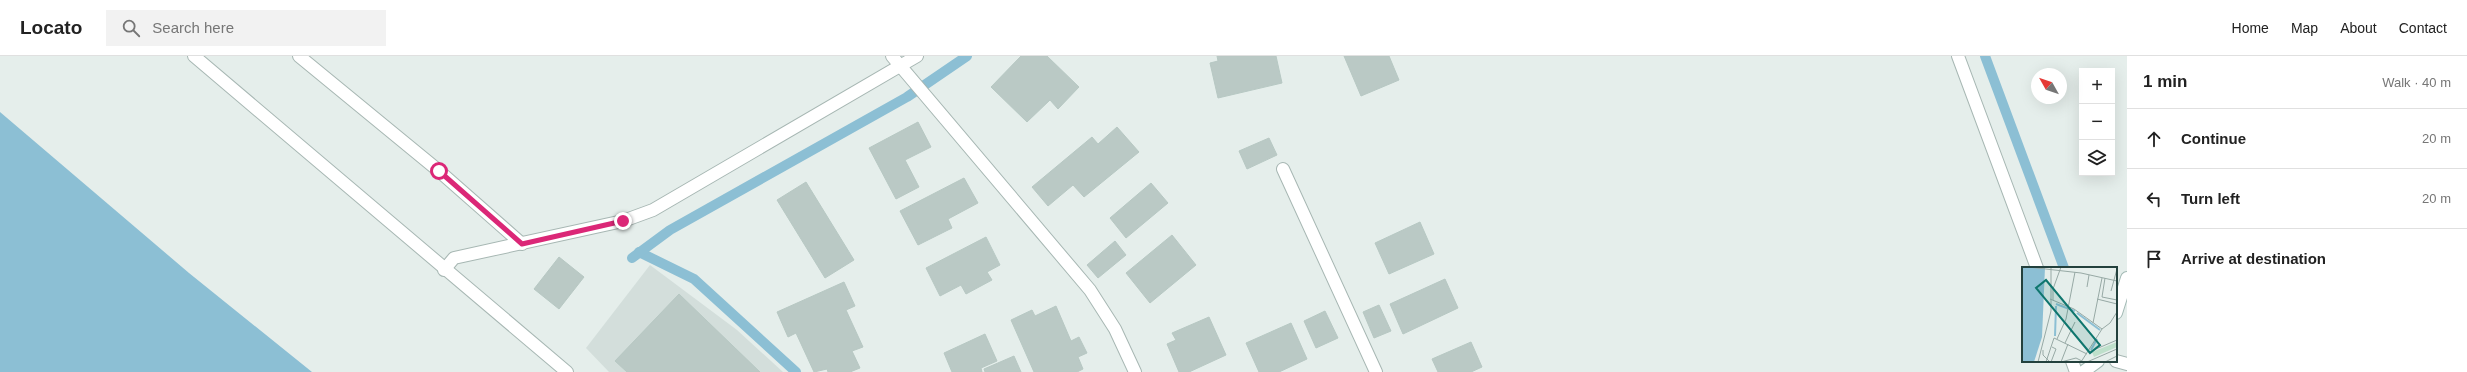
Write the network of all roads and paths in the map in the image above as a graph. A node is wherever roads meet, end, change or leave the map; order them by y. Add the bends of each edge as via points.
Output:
1 (194, 56) edge
2 (299, 56) edge
3 (892, 56) edge
4 (917, 56) edge
5 (1958, 56) edge
6 (901, 66) junction
7 (1283, 169) dead end
8 (522, 244) junction
9 (2037, 267) edge
10 (444, 270) junction
11 (2127, 278) edge
12 (2117, 310) edge
13 (2117, 361) edge
14 (2072, 362) edge
15 (2097, 362) edge
16 (2127, 364) edge
17 (567, 372) edge
18 (1135, 372) edge
19 (1376, 372) edge
20 (2076, 372) edge
21 (2084, 372) edge

1 - 10 street
2 - 8 street via 439,171
3 - 6 street
4 - 6 street
5 - 9 street
6 - 8 street via 653,210 623,221
6 - 18 street via 1090,290 1115,329
7 - 19 street
8 - 10 street via 454,258
10 - 17 street
11 - 12 street
13 - 16 street
14 - 20 street
15 - 21 street

